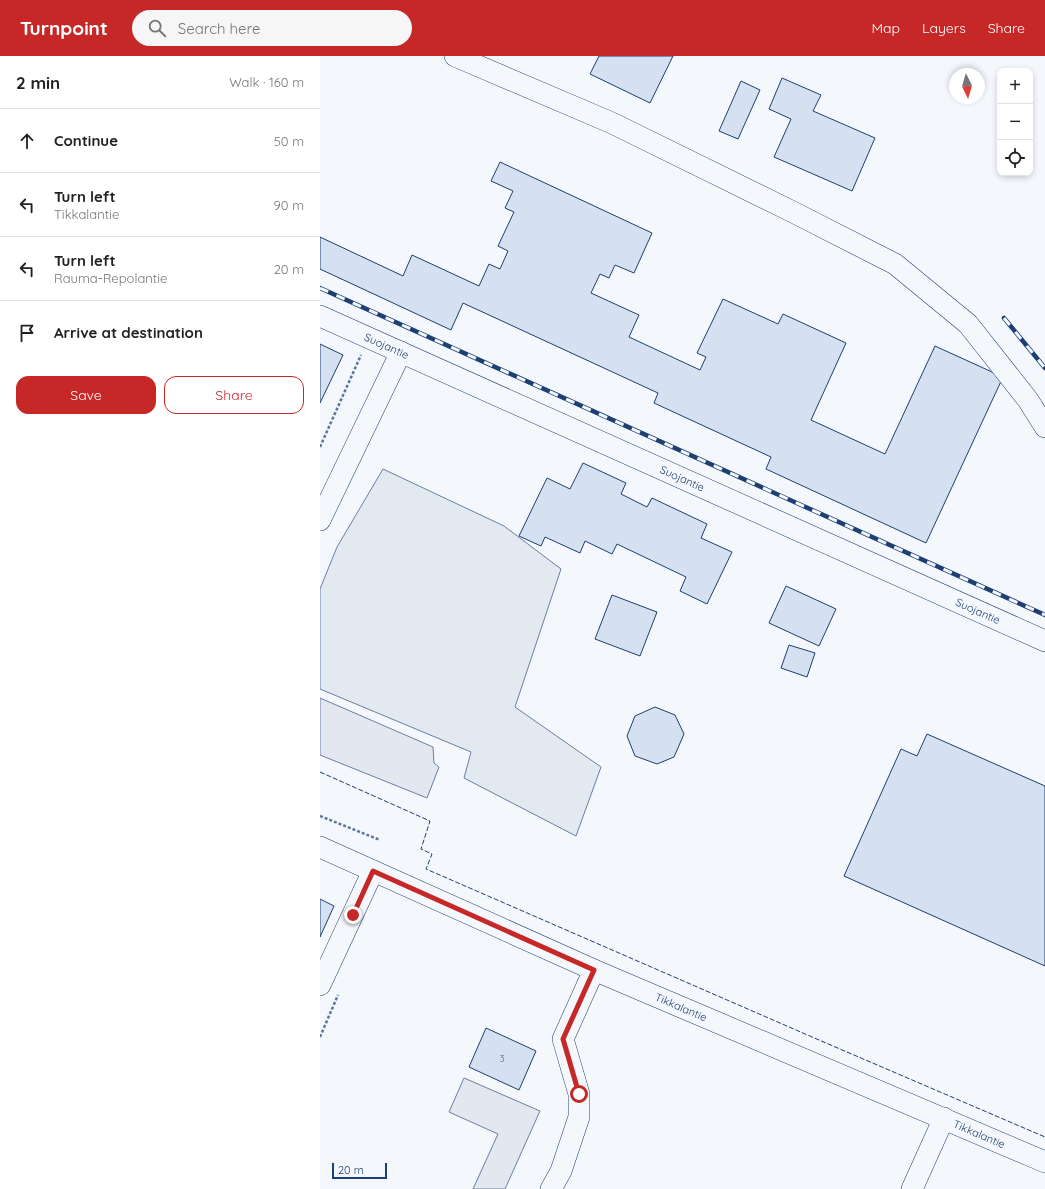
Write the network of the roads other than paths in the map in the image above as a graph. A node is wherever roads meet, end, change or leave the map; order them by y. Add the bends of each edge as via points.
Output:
1 (455, 56) edge
2 (320, 316) edge
3 (401, 352) junction
4 (1045, 426) edge
5 (320, 520) edge
6 (1045, 641) edge
7 (320, 847) edge
8 (373, 871) junction
9 (594, 970) junction
10 (329, 990) edge
11 (944, 1118) junction
12 (1045, 1162) edge
13 (551, 1189) edge
14 (912, 1189) edge

1 - 4 street via 612,123 895,264 968,324 1028,400
2 - 3 street, Suojantie
3 - 5 street
3 - 6 street, Suojantie
7 - 8 street, Tikkalantie
8 - 9 street, Tikkalantie
8 - 10 street
9 - 11 street, Tikkalantie
9 - 13 street via 563,1039 579,1094 579,1117 561,1171
11 - 12 street, Tikkalantie
11 - 14 street

